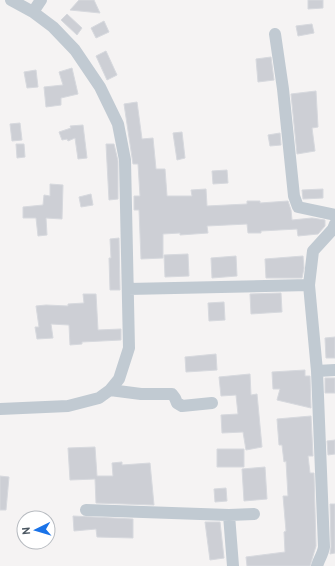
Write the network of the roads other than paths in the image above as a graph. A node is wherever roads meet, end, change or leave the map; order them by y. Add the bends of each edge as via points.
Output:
1 (11, 0) edge
2 (41, 0) edge
3 (33, 12) junction
4 (275, 34) dead end
5 (335, 215) edge
6 (335, 224) edge
7 (309, 285) junction
8 (128, 289) junction
9 (335, 370) edge
10 (317, 371) junction
11 (110, 390) junction
12 (212, 403) dead end
13 (0, 409) edge
14 (86, 510) dead end
15 (254, 514) dead end
16 (229, 515) junction
17 (232, 566) edge
18 (317, 566) edge

1 - 3 street
2 - 3 street
3 - 8 street via 53,27 75,50 100,87 118,124 124,160
4 - 5 street via 294,196 298,207
6 - 7 street via 312,251
7 - 8 street
7 - 10 street
8 - 11 street via 129,348 119,379
9 - 10 street
10 - 18 street via 324,547
11 - 12 street via 172,394 177,404 182,406
11 - 13 street via 99,398 68,406
14 - 16 street
15 - 16 street
16 - 17 street

